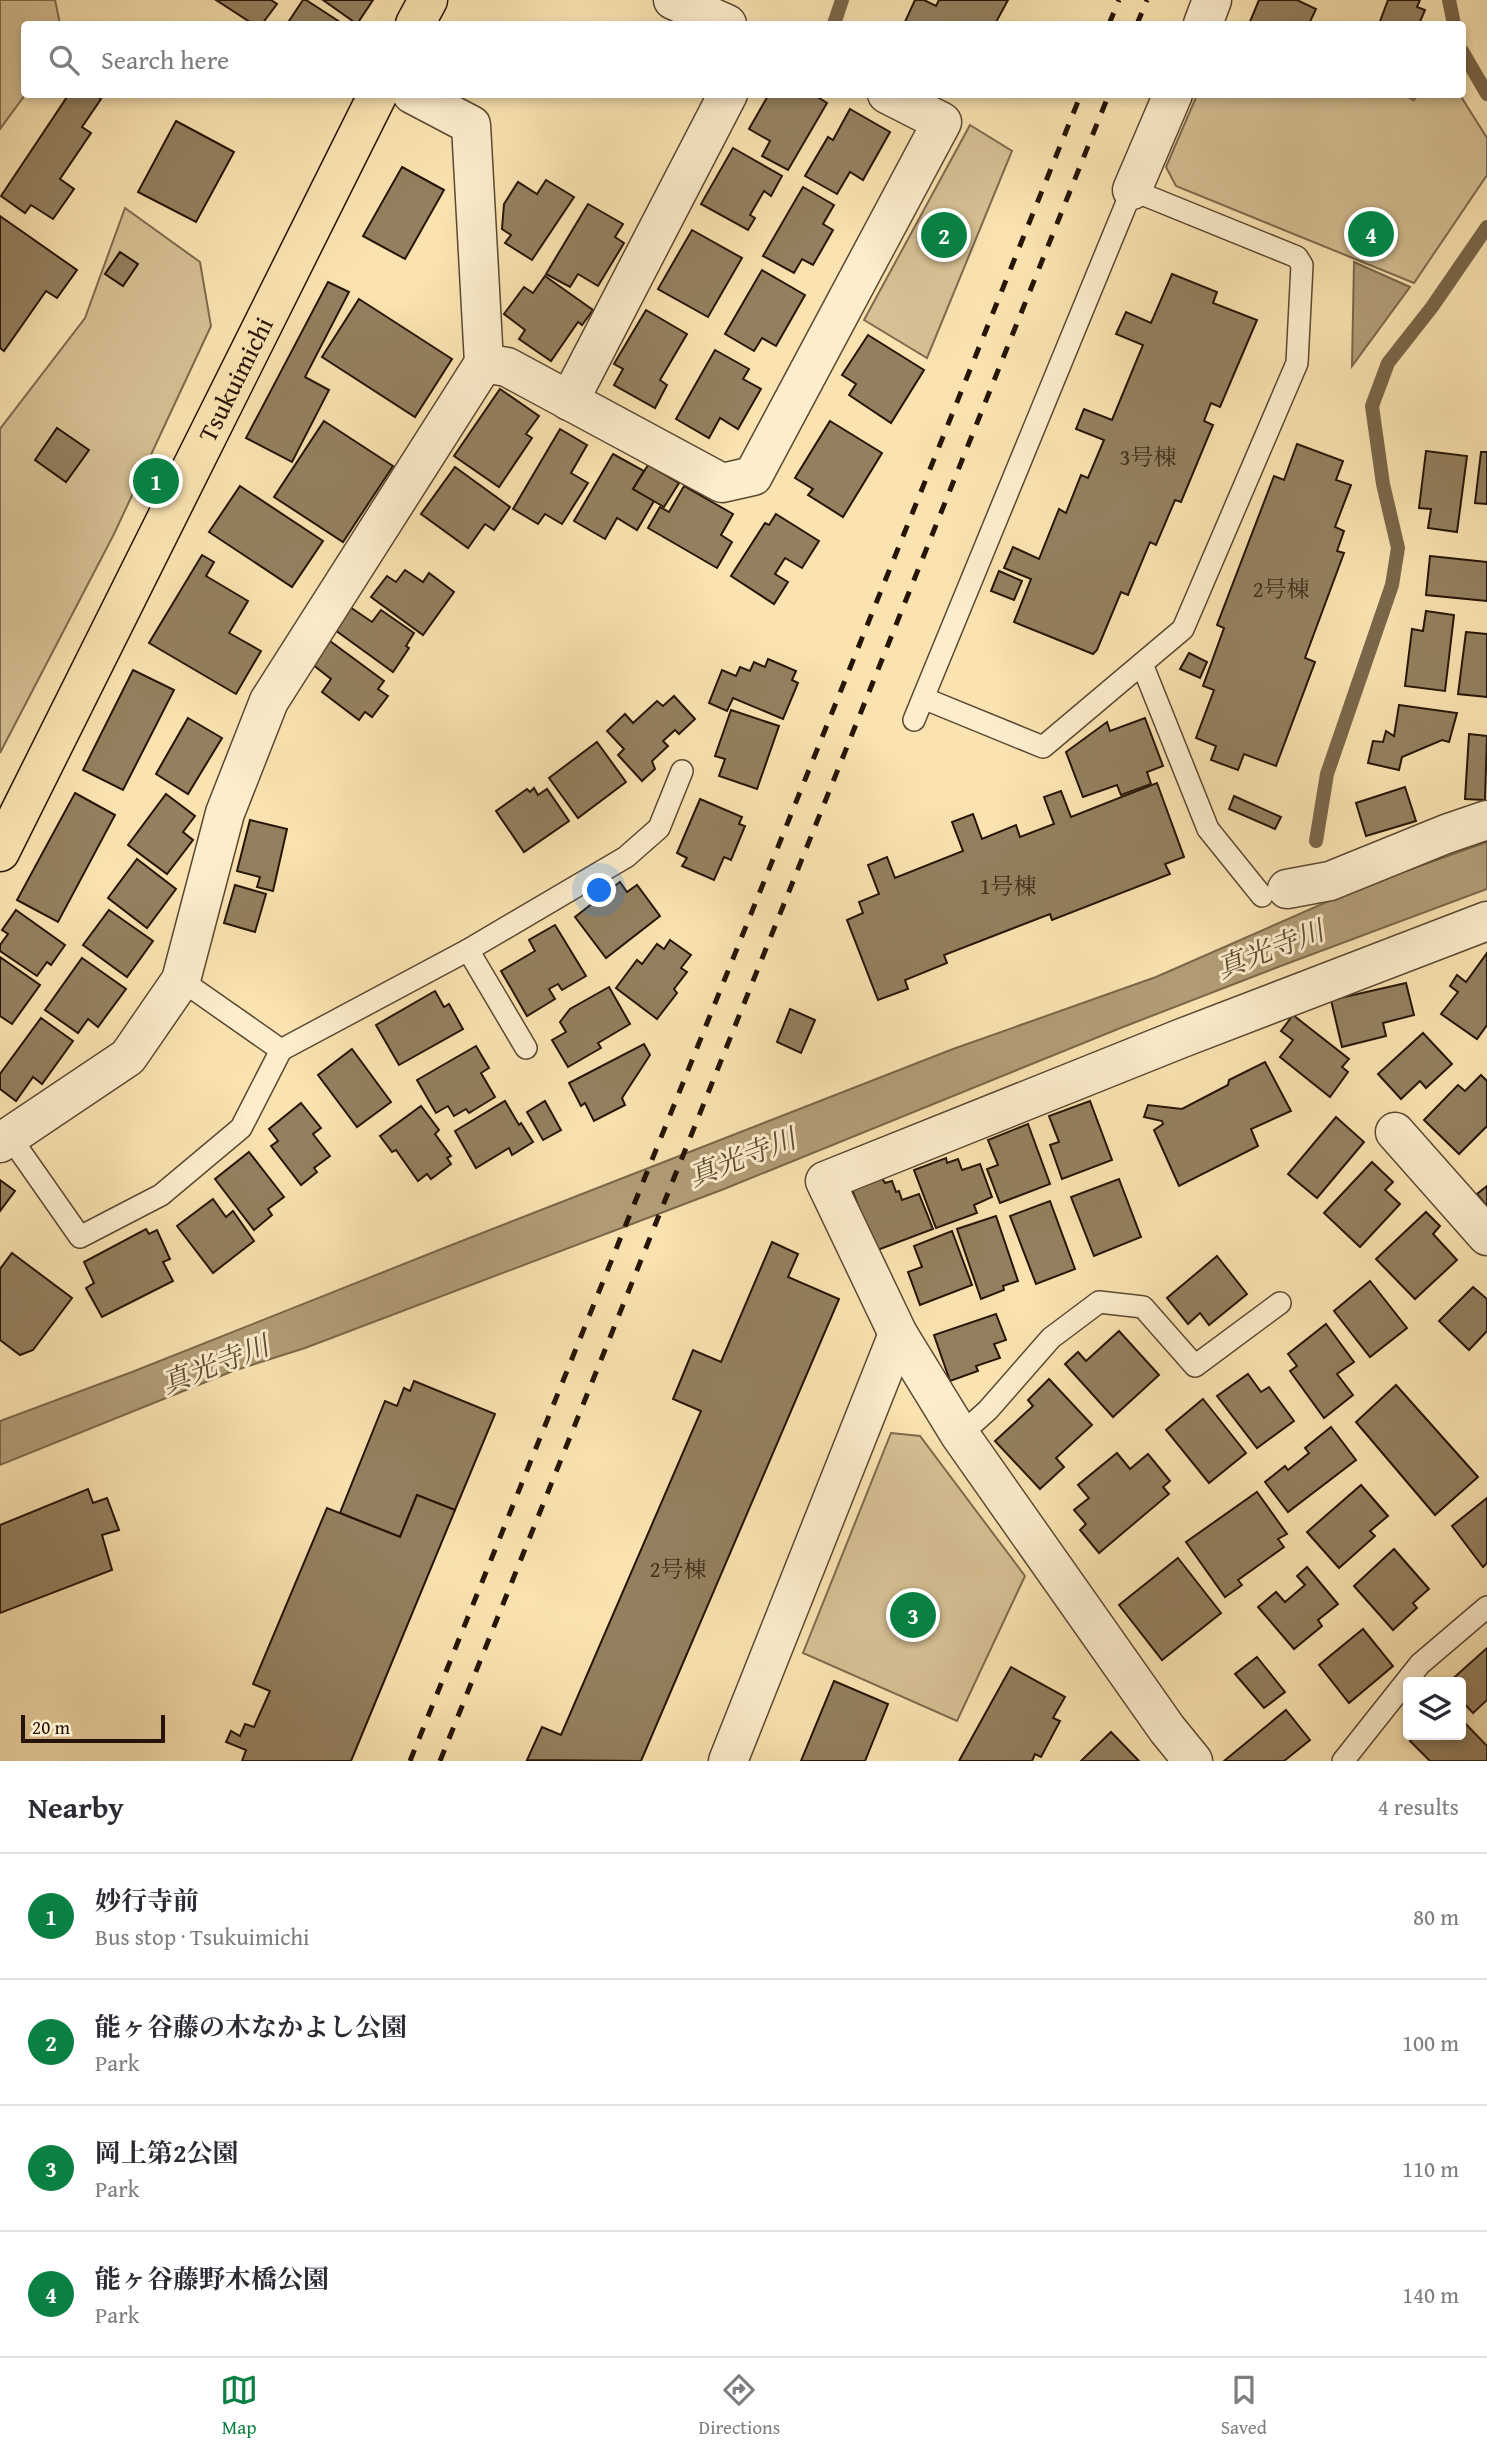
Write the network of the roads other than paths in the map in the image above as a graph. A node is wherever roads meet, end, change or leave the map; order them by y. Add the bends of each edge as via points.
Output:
1 (428, 0) edge
2 (673, 0) edge
3 (1212, 0) edge
4 (417, 21) edge
5 (720, 21) edge
6 (1204, 21) edge
7 (376, 98) edge
8 (420, 98) edge
9 (726, 98) edge
10 (895, 98) edge
11 (1171, 98) edge
12 (1132, 190) junction
13 (484, 363) junction
14 (569, 401) junction
15 (1142, 664) junction
16 (923, 698) junction
17 (914, 720) dead end
18 (682, 771) dead end
19 (1487, 820) edge
20 (0, 852) edge
21 (1275, 893) joint
22 (1487, 921) edge
23 (468, 950) junction
24 (181, 980) junction
25 (526, 1048) dead end
26 (281, 1050) junction
27 (1395, 1132) dead end
28 (5, 1140) edge
29 (1487, 1237) edge
30 (1280, 1303) dead end
31 (898, 1334) junction
32 (960, 1436) junction
33 (1487, 1607) edge
34 (728, 1761) edge
35 (1193, 1761) edge
36 (1343, 1761) edge

1 - 4 main road
2 - 5 street
3 - 6 street
7 - 20 main road, Tsukuimichi
8 - 13 street via 471,125
9 - 14 street
10 - 14 street via 942,122 753,476 722,483
11 - 12 street
12 - 15 lane via 1297,257 1302,265 1297,363 1183,629
12 - 16 lane
13 - 14 street via 507,367
13 - 24 street via 269,701 225,813
15 - 16 lane via 1043,747
15 - 21 lane via 1208,829
16 - 17 lane
18 - 23 lane via 659,828 626,857
19 - 21 street via 1330,881
22 - 31 street via 825,1181
23 - 25 lane
23 - 26 lane
24 - 26 lane
24 - 28 street via 128,1057
26 - 28 lane via 241,1128 162,1195 80,1237
27 - 29 street
30 - 32 lane via 1195,1366 1143,1307 1099,1302 1051,1338
31 - 32 street
31 - 34 street
32 - 35 street
33 - 36 lane via 1420,1664

